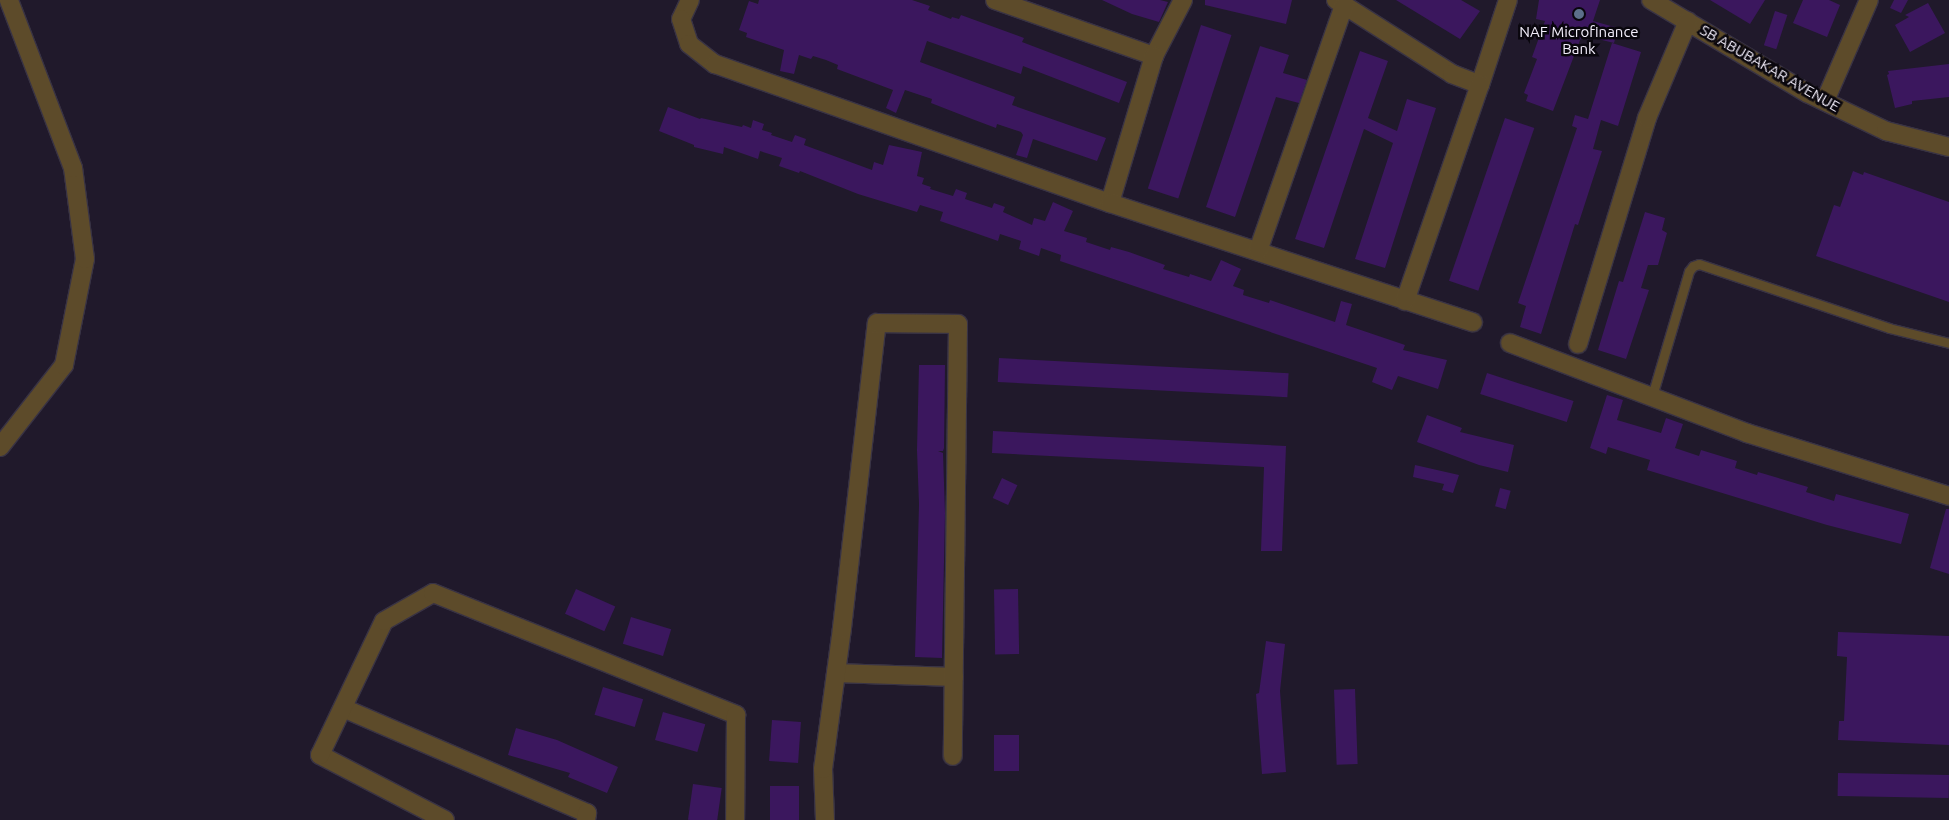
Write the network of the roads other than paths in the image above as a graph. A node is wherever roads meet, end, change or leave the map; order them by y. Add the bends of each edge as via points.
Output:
1 (9, 0) edge
2 (690, 0) edge
3 (995, 0) edge
4 (1183, 0) edge
5 (1508, 0) edge
6 (1652, 0) edge
7 (1869, 0) edge
8 (1340, 3) edge
9 (1688, 21) junction
10 (1154, 56) junction
11 (1480, 85) junction
12 (1825, 101) junction
13 (1949, 147) edge
14 (1110, 203) junction
15 (1258, 251) junction
16 (1405, 301) junction
17 (1473, 322) dead end
18 (1510, 343) dead end
19 (1949, 343) edge
20 (1578, 344) dead end
21 (1652, 396) junction
22 (0, 447) edge
23 (1949, 496) edge
24 (836, 674) junction
25 (954, 677) junction
26 (343, 708) junction
27 (953, 756) dead end
28 (445, 820) edge
29 (586, 820) edge
30 (735, 820) edge
31 (825, 820) edge

1 - 22 street via 73,168 85,259 64,365
2 - 14 street via 681,19 689,44 715,64
3 - 10 street
4 - 10 street
5 - 11 street
6 - 9 street, SB ABUBAKAR AVENUE
7 - 12 street
8 - 11 street via 1452,74
8 - 15 street
9 - 12 street, SB ABUBAKAR AVENUE
9 - 20 street via 1647,118
10 - 14 street
11 - 16 street
12 - 13 street, SB ABUBAKAR AVENUE via 1886,131
14 - 15 street
15 - 16 street
16 - 17 street
18 - 21 street
19 - 21 lane via 1889,328 1699,264 1689,271
21 - 23 street via 1747,433
24 - 25 street
24 - 25 street via 877,322 958,324
24 - 31 street via 822,768
25 - 27 street
26 - 28 street via 320,755
26 - 29 street via 587,813
26 - 30 street via 384,621 433,593 736,715

